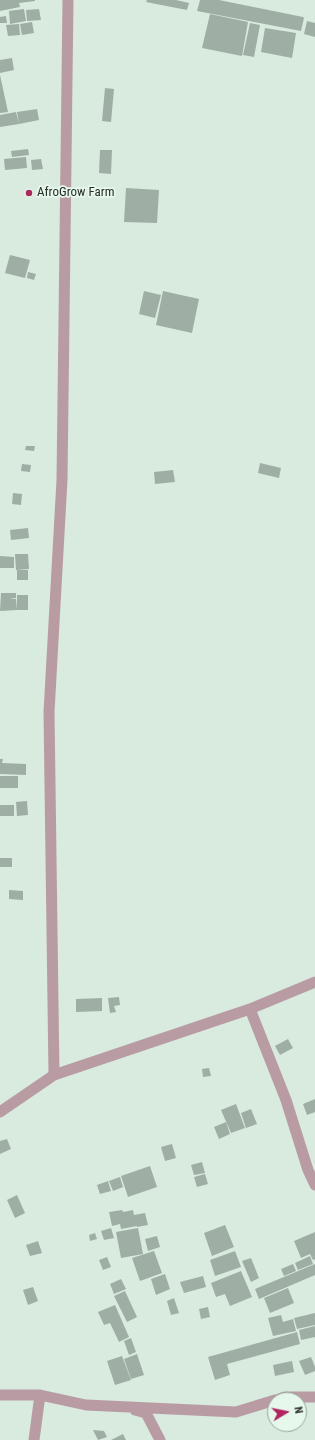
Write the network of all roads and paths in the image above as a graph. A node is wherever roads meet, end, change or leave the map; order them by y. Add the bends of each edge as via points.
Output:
1 (68, 0) edge
2 (315, 982) edge
3 (250, 1009) junction
4 (54, 1075) junction
5 (0, 1112) edge
6 (315, 1184) edge
7 (0, 1395) edge
8 (40, 1395) junction
9 (267, 1403) edge
10 (124, 1407) junction
11 (34, 1440) edge
12 (160, 1440) edge

1 - 4 street via 62,480 49,712
2 - 3 street
3 - 4 street
3 - 6 street via 286,1100 308,1170
4 - 5 street
7 - 8 street
8 - 10 street via 86,1405
8 - 11 street
9 - 10 street via 236,1412
10 - 12 street via 146,1413

